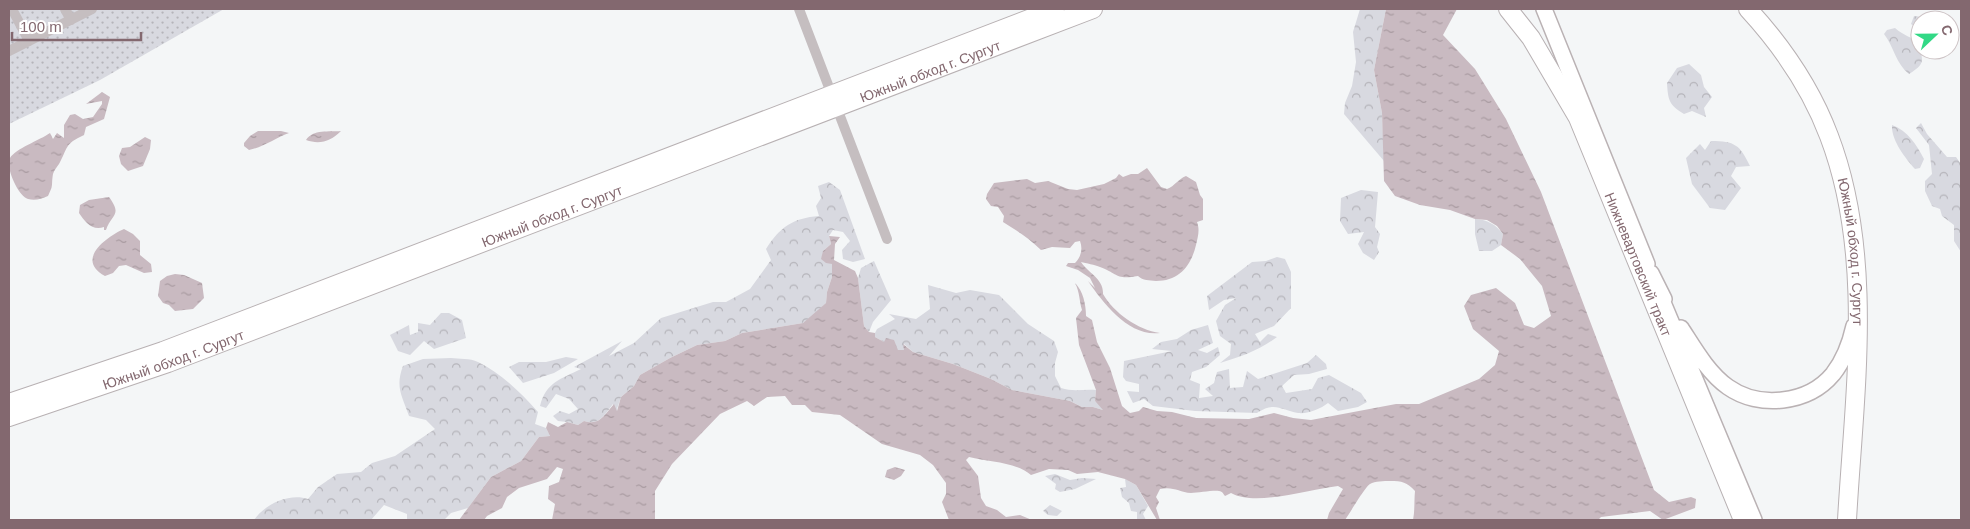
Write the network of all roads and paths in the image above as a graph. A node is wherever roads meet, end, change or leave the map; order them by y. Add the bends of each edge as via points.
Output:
1 (12, 9) edge
2 (65, 9) edge
3 (92, 9) edge
4 (799, 9) edge
5 (1055, 9) edge
6 (1093, 9) edge
7 (1508, 9) edge
8 (1533, 9) edge
9 (1544, 9) edge
10 (1748, 9) edge
11 (71, 20) junction
12 (29, 41) junction
13 (9, 51) edge
14 (834, 100) junction
15 (1578, 118) junction
16 (887, 239) dead end
17 (1651, 273) junction
18 (1858, 300) junction
19 (9, 403) edge
20 (9, 417) edge
21 (1743, 520) edge
22 (1754, 520) edge
23 (1847, 520) edge

1 - 12 street
2 - 11 street
3 - 11 street
4 - 14 street
5 - 14 highway, Южный обход г. Сургут
6 - 14 highway, Южный обход г. Сургут
7 - 15 highway via 1531,38
8 - 15 main road, Нижневартовский тракт
9 - 17 main road, Нижневартовский тракт
10 - 18 highway, Южный обход г. Сургут via 1793,66 1829,135 1841,172 1854,234
11 - 12 street
12 - 13 street
14 - 16 street
14 - 19 highway, Южный обход г. Сургут via 163,351
14 - 20 highway, Южный обход г. Сургут via 168,363
15 - 21 highway, Нижневартовский тракт
17 - 18 main road via 1673,314 1718,378 1729,388 1759,400 1803,395 1832,376 1852,336
17 - 22 main road, Нижневартовский тракт
18 - 23 highway, Южный обход г. Сургут

